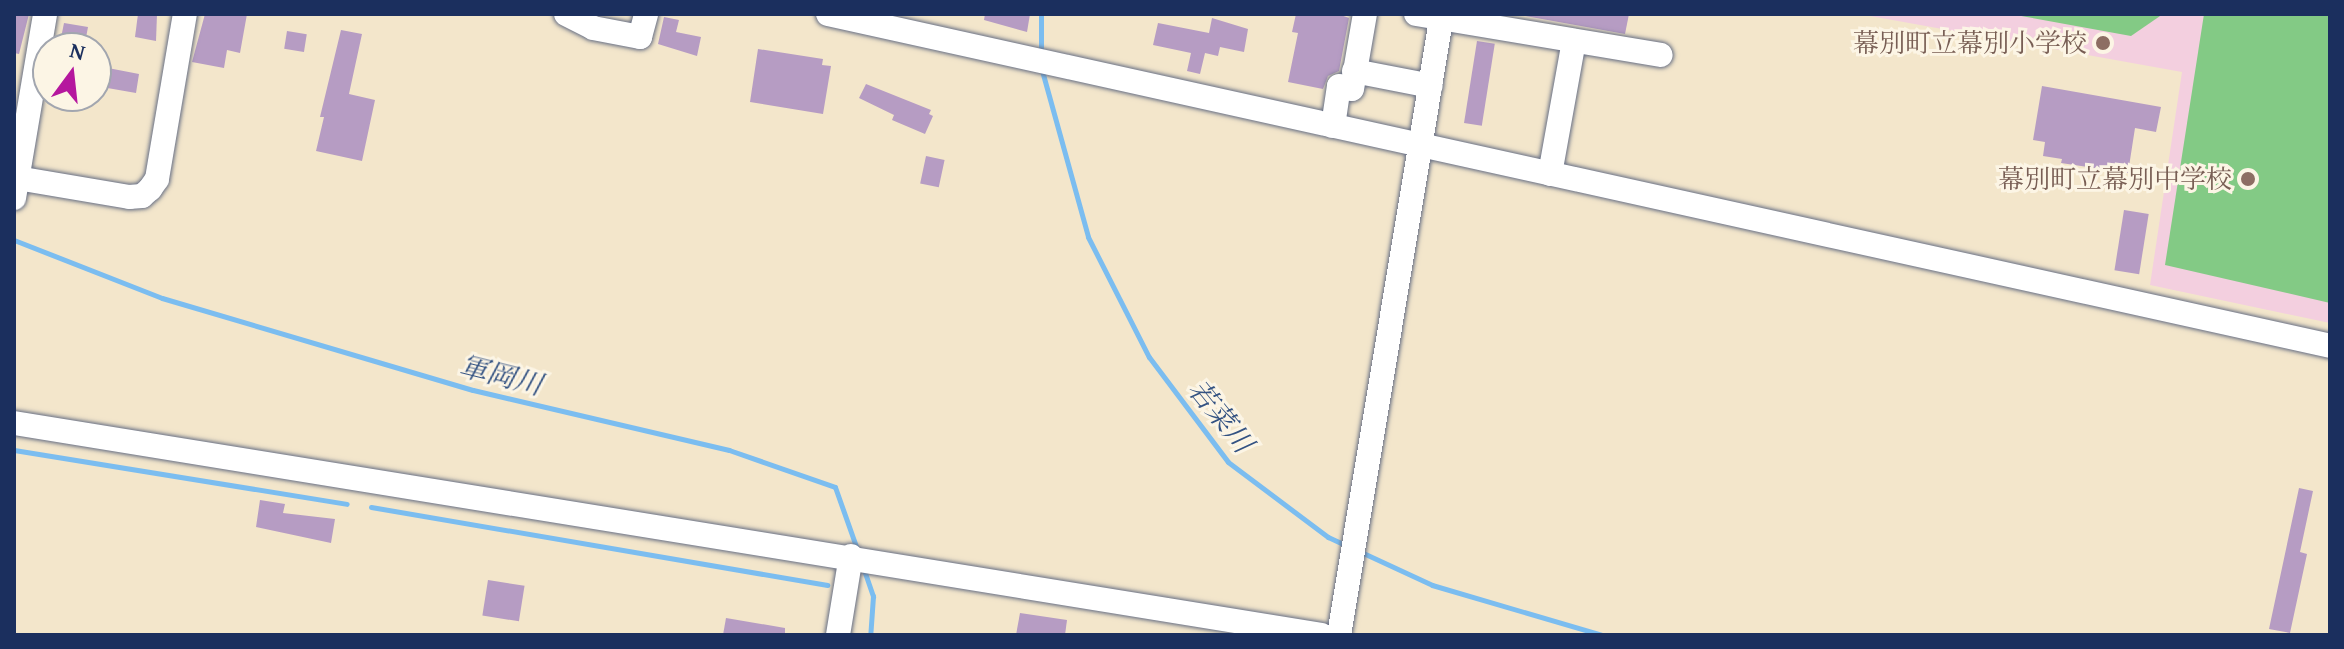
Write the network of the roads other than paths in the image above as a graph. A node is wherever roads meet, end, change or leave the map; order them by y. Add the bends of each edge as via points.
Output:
1 (45, 14) edge
2 (185, 14) edge
3 (566, 14) edge
4 (646, 14) edge
5 (828, 14) edge
6 (1365, 14) edge
7 (1416, 14) edge
8 (1442, 16) edge
9 (920, 24) edge
10 (1574, 41) junction
11 (1661, 55) dead end
12 (1354, 71) junction
13 (1431, 86) junction
14 (1333, 126) junction
15 (1421, 146) junction
16 (1550, 174) junction
17 (16, 188) edge
18 (2330, 346) edge
19 (14, 423) edge
20 (851, 556) junction
21 (838, 635) edge
22 (1321, 635) edge
23 (1339, 635) edge

1 - 17 street
2 - 17 street via 157,179 150,189 129,197
3 - 4 street via 593,28 640,37
5 - 9 street
6 - 12 street
7 - 8 street
8 - 10 street
8 - 13 street
9 - 14 street
10 - 11 street
10 - 16 street
12 - 13 street
12 - 14 street via 1352,89 1339,86
13 - 15 street
14 - 15 street
15 - 16 street
15 - 23 street
16 - 18 street
19 - 20 street
20 - 21 street
20 - 22 street

